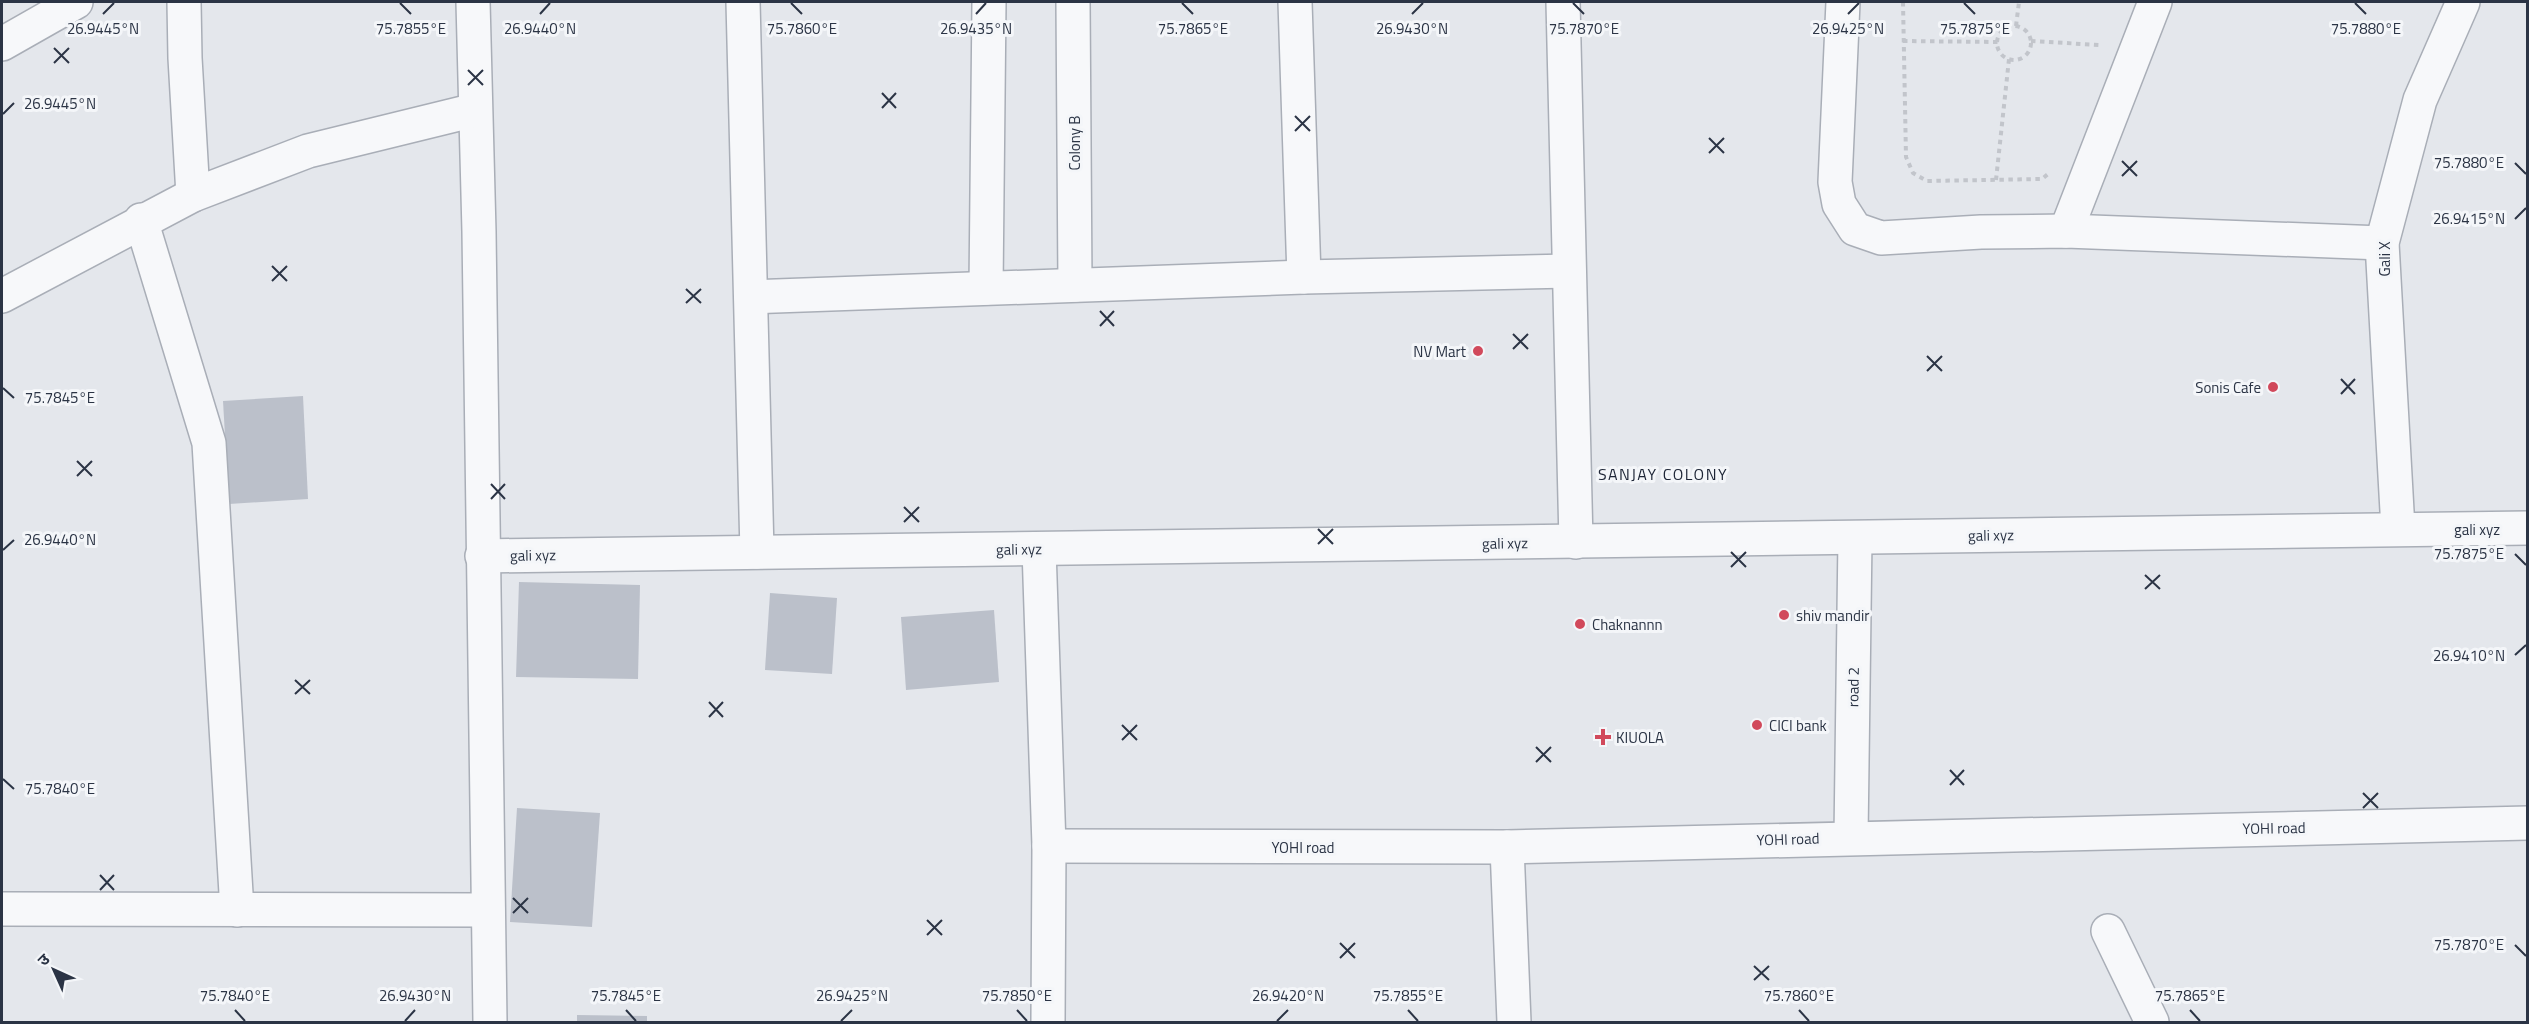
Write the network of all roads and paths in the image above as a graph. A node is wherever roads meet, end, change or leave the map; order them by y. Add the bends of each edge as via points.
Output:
1 (76, 2) edge
2 (184, 2) edge
3 (472, 2) edge
4 (743, 2) edge
5 (989, 2) edge
6 (1073, 2) edge
7 (1295, 2) edge
8 (1563, 2) edge
9 (1843, 2) edge
10 (1903, 2) edge
11 (2019, 2) edge
12 (2155, 2) edge
13 (2463, 2) edge
14 (2016, 26) junction
15 (1904, 40) junction
16 (2031, 41) junction
17 (1998, 42) junction
18 (2, 44) edge
19 (2137, 48) junction
20 (2009, 60) junction
21 (475, 110) junction
22 (2050, 172) dead end
23 (1996, 180) junction
24 (193, 195) junction
25 (141, 220) junction
26 (2066, 231) junction
27 (2382, 243) junction
28 (1569, 271) junction
29 (1304, 277) junction
30 (1075, 285) junction
31 (986, 288) junction
32 (2, 296) edge
33 (751, 297) junction
34 (2528, 528) edge
35 (2398, 529) junction
36 (1855, 538) junction
37 (1576, 542) junction
38 (1039, 549) junction
39 (757, 552) junction
40 (483, 556) junction
41 (2528, 823) edge
42 (1851, 837) junction
43 (1049, 846) junction
44 (1507, 847) junction
45 (2, 909) edge
46 (237, 910) junction
47 (488, 910) junction
48 (2109, 931) dead end
49 (490, 1023) edge
50 (1048, 1023) edge
51 (1514, 1023) edge
52 (2152, 1023) edge

1 - 18 street
2 - 24 street
3 - 21 street
4 - 33 street
5 - 31 street
6 - 30 street, Colony B
7 - 29 street
8 - 28 street
9 - 26 street via 1835,182 1839,204 1855,229 1881,238
10 - 15 path
11 - 14 path
12 - 19 street
13 - 27 street, Gali X via 2420,100
14 - 16 path via 2026,31
14 - 17 path via 2002,32
15 - 17 path
15 - 23 path via 1906,157 1913,173 1927,181
16 - 19 path
16 - 20 path via 2025,56
17 - 20 path via 2000,53
19 - 26 street
20 - 23 path
21 - 24 street via 308,151
21 - 40 street
22 - 23 path via 2042,179
24 - 25 street
25 - 32 street
25 - 46 street via 209,444
26 - 27 street
27 - 35 street, Gali X
28 - 29 street
28 - 37 street
29 - 30 street
30 - 31 street
31 - 33 street
33 - 39 street
34 - 35 street, gali xyz
35 - 36 street, gali xyz
36 - 37 street, gali xyz
36 - 42 street, road 2
37 - 38 street, gali xyz
38 - 39 street, gali xyz
38 - 43 street
39 - 40 street, gali xyz
40 - 47 street
41 - 42 street, YOHI road
42 - 44 street, YOHI road
43 - 44 street, YOHI road
43 - 50 street
44 - 51 street
45 - 46 street
46 - 47 street
47 - 49 street
48 - 52 street

